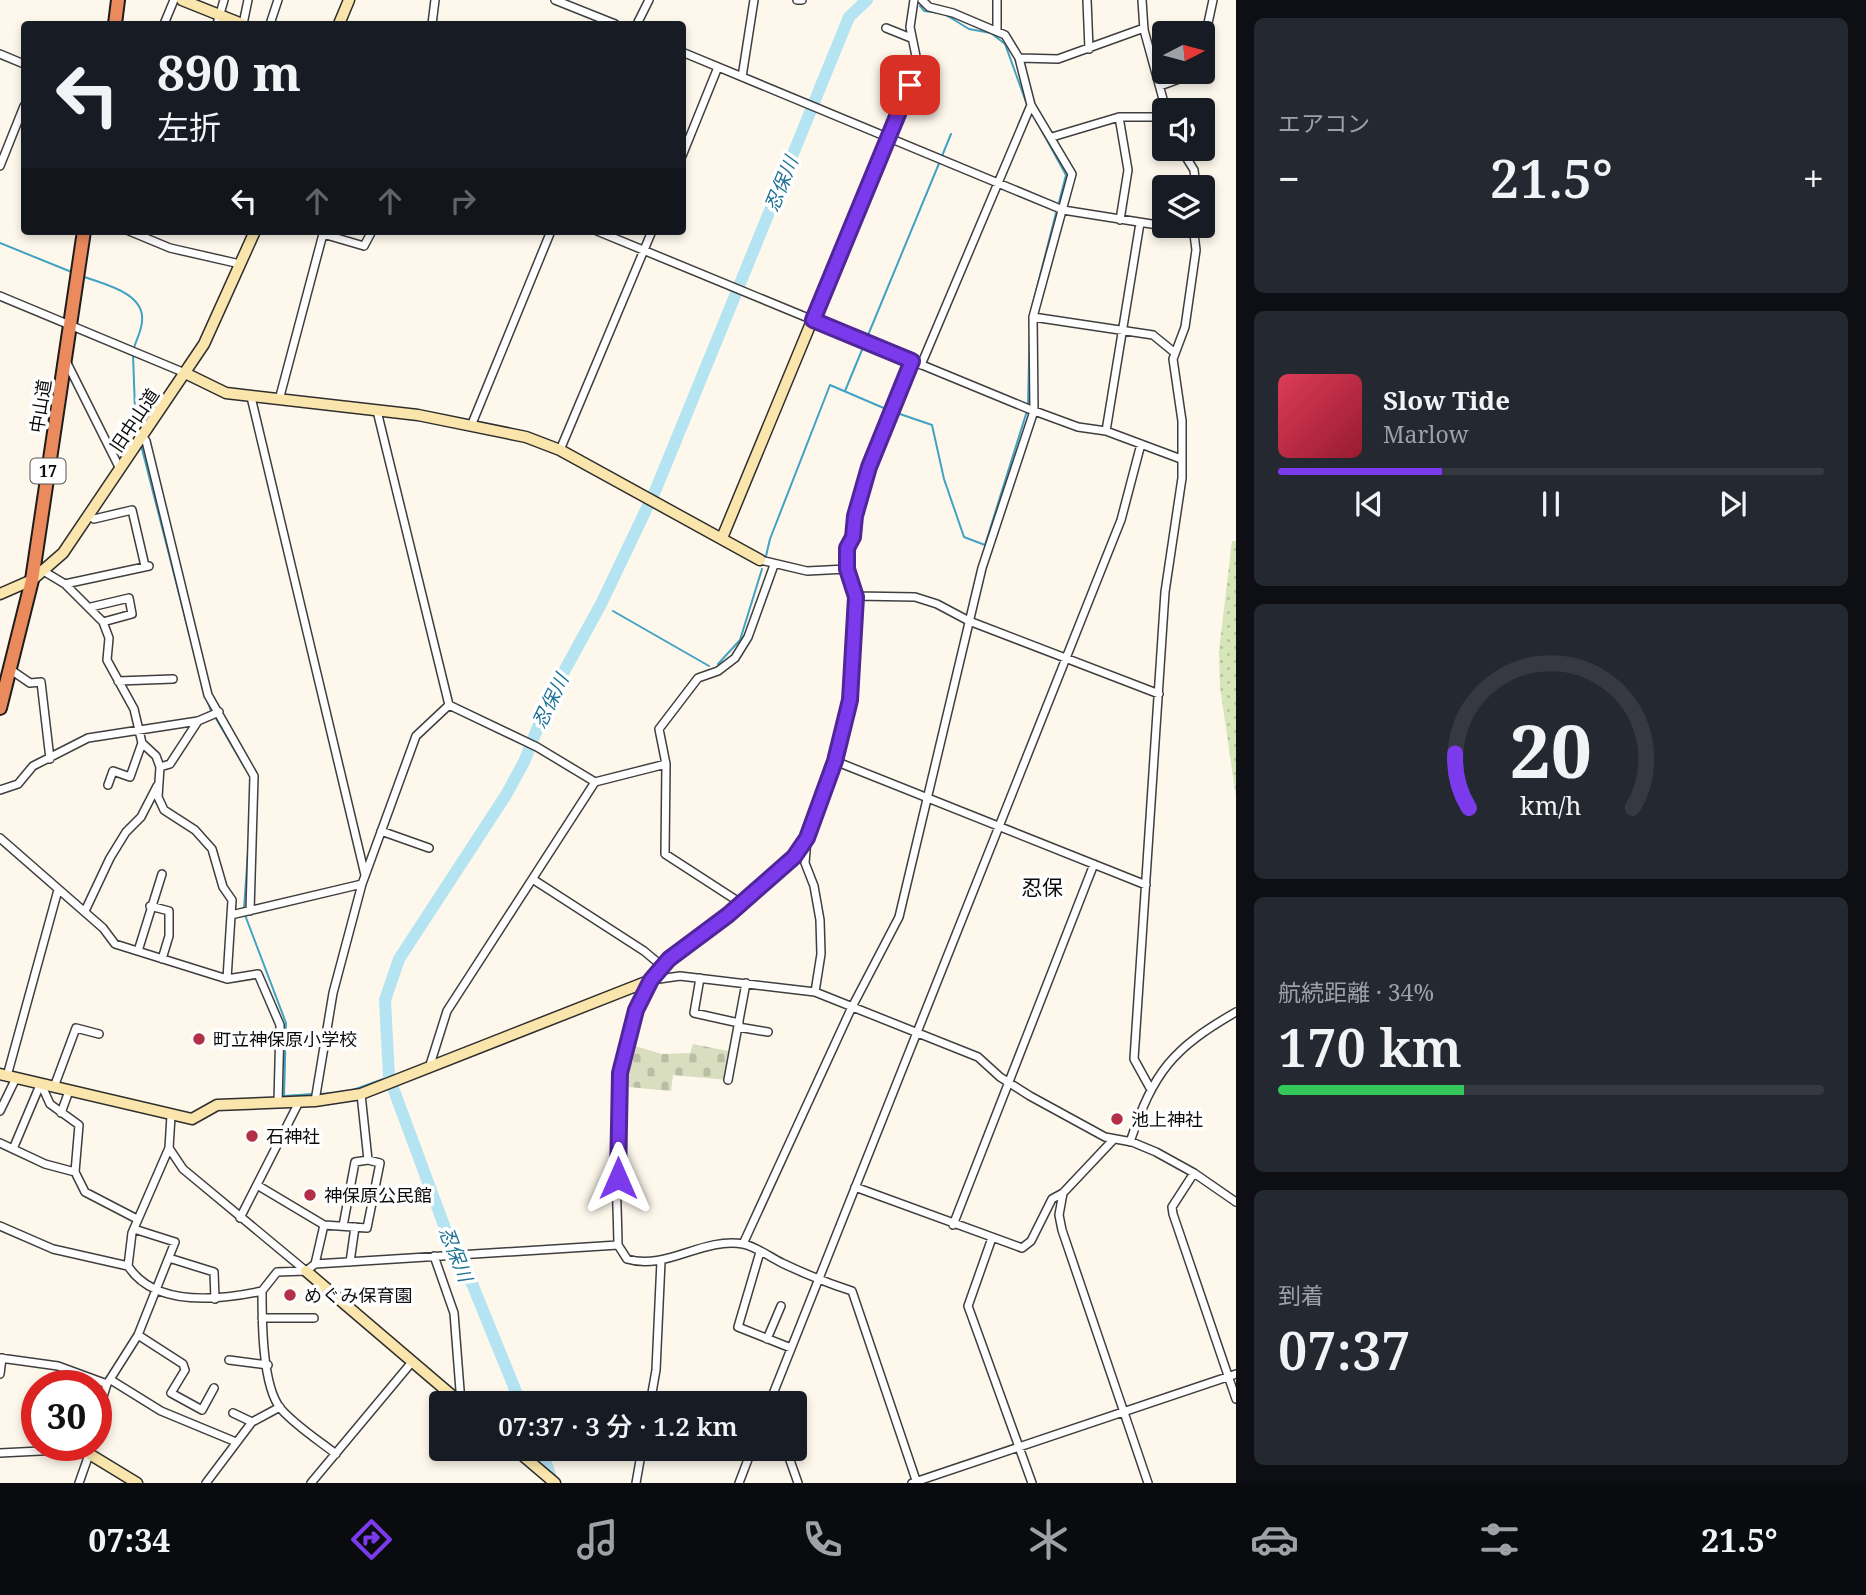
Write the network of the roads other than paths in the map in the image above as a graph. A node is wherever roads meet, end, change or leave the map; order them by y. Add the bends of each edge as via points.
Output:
1 (118, 0) edge
2 (174, 0) edge
3 (182, 0) edge
4 (224, 0) edge
5 (248, 0) edge
6 (278, 0) edge
7 (349, 0) edge
8 (435, 0) edge
9 (555, 0) edge
10 (649, 0) edge
11 (754, 0) edge
12 (914, 0) edge
13 (922, 0) edge
14 (997, 0) edge
15 (1087, 0) edge
16 (1142, 0) edge
17 (1213, 0) edge
18 (568, 2) edge
19 (218, 20) edge
20 (115, 21) edge
21 (165, 21) edge
22 (243, 21) edge
23 (271, 21) edge
24 (340, 21) edge
25 (432, 21) edge
26 (609, 21) edge
27 (638, 21) edge
28 (1208, 21) edge
29 (1144, 27) junction
30 (886, 28) dead end
31 (997, 30) junction
32 (911, 38) junction
33 (1089, 49) junction
34 (0, 54) edge
35 (686, 54) edge
36 (1019, 58) junction
37 (21, 63) edge
38 (718, 67) junction
39 (743, 77) junction
40 (1165, 84) edge
41 (1160, 86) junction
42 (1163, 98) edge
43 (1031, 105) junction
44 (21, 114) edge
45 (1119, 117) junction
46 (1152, 117) edge
47 (888, 137) junction
48 (1052, 137) junction
49 (686, 146) edge
50 (0, 166) edge
51 (998, 182) junction
52 (1063, 210) junction
53 (1120, 220) junction
54 (1140, 223) junction
55 (1152, 224) edge
56 (83, 235) edge
57 (139, 235) edge
58 (253, 235) edge
59 (323, 235) edge
60 (326, 235) edge
61 (370, 235) edge
62 (549, 235) edge
63 (607, 235) edge
64 (650, 235) edge
65 (1194, 238) edge
66 (644, 250) junction
67 (240, 264) junction
68 (0, 296) edge
69 (1033, 317) junction
70 (813, 320) junction
71 (69, 325) junction
72 (1121, 331) junction
73 (1175, 353) junction
74 (65, 360) junction
75 (912, 361) junction
76 (921, 365) junction
77 (185, 373) junction
78 (251, 397) junction
79 (279, 400) junction
80 (377, 411) junction
81 (1034, 411) junction
82 (471, 426) junction
83 (1106, 432) junction
84 (140, 440) junction
85 (1141, 444) junction
86 (560, 450) junction
87 (1181, 459) junction
88 (120, 469) junction
89 (89, 516) junction
90 (722, 538) junction
91 (760, 560) joint
92 (774, 565) junction
93 (847, 569) junction
94 (45, 572) junction
95 (32, 580) junction
96 (65, 584) junction
97 (0, 594) edge
98 (856, 597) junction
99 (91, 607) junction
100 (969, 621) junction
101 (103, 622) junction
102 (1065, 658) junction
103 (11, 670) junction
104 (173, 679) dead end
105 (118, 681) junction
106 (1159, 694) junction
107 (449, 705) junction
108 (0, 708) edge
109 (219, 712) junction
110 (198, 721) junction
111 (138, 729) junction
112 (142, 743) junction
113 (50, 759) junction
114 (835, 761) junction
115 (666, 764) junction
116 (160, 767) junction
117 (595, 782) junction
118 (108, 785) dead end
119 (157, 786) junction
120 (0, 790) edge
121 (929, 798) junction
122 (999, 825) junction
123 (382, 831) junction
124 (0, 838) edge
125 (807, 838) junction
126 (429, 848) dead end
127 (1094, 864) junction
128 (162, 874) dead end
129 (365, 875) junction
130 (534, 880) junction
131 (362, 884) junction
132 (1146, 885) junction
133 (58, 890) junction
134 (150, 906) junction
135 (740, 906) junction
136 (85, 911) junction
137 (250, 911) junction
138 (232, 915) junction
139 (138, 951) junction
140 (162, 959) junction
141 (662, 966) junction
142 (700, 978) junction
143 (227, 979) junction
144 (651, 980) junction
145 (746, 983) junction
146 (815, 992) junction
147 (853, 1006) junction
148 (1236, 1012) edge
149 (738, 1025) junction
150 (768, 1032) dead end
151 (917, 1032) junction
152 (99, 1034) dead end
153 (429, 1068) junction
154 (8, 1076) edge
155 (728, 1080) dead end
156 (1008, 1082) junction
157 (40, 1084) junction
158 (54, 1087) junction
159 (1150, 1088) junction
160 (69, 1091) junction
161 (361, 1094) junction
162 (315, 1101) junction
163 (299, 1102) junction
164 (278, 1103) junction
165 (0, 1111) edge
166 (61, 1114) junction
167 (171, 1116) junction
168 (1113, 1140) junction
169 (1130, 1142) junction
170 (0, 1143) edge
171 (169, 1148) junction
172 (13, 1149) junction
173 (368, 1160) junction
174 (75, 1172) junction
175 (1194, 1173) junction
176 (257, 1185) junction
177 (855, 1187) junction
178 (1063, 1193) junction
179 (1236, 1202) edge
180 (240, 1218) junction
181 (137, 1219) junction
182 (953, 1224) junction
183 (324, 1225) junction
184 (0, 1226) edge
185 (343, 1226) junction
186 (355, 1227) junction
187 (134, 1229) junction
188 (992, 1238) junction
189 (744, 1244) junction
190 (618, 1245) junction
191 (760, 1252) junction
192 (434, 1256) junction
193 (169, 1258) junction
194 (662, 1261) junction
195 (350, 1262) junction
196 (315, 1264) junction
197 (128, 1266) junction
198 (306, 1271) junction
199 (818, 1280) junction
200 (158, 1289) junction
201 (262, 1291) junction
202 (215, 1299) junction
203 (782, 1306) dead end
204 (262, 1318) junction
205 (314, 1318) dead end
206 (138, 1335) junction
207 (767, 1339) junction
208 (791, 1348) junction
209 (1, 1358) edge
210 (229, 1360) dead end
211 (412, 1362) junction
212 (268, 1365) junction
213 (71, 1370) edge
214 (0, 1374) edge
215 (1232, 1375) edge
216 (112, 1377) edge
217 (112, 1384) edge
218 (214, 1388) dead end
219 (447, 1391) edge
220 (461, 1391) edge
221 (652, 1391) edge
222 (775, 1391) edge
223 (1236, 1399) edge
224 (280, 1407) junction
225 (1124, 1411) junction
226 (233, 1413) dead end
227 (252, 1422) junction
228 (236, 1442) junction
229 (1020, 1448) junction
230 (21, 1452) edge
231 (0, 1453) edge
232 (336, 1454) junction
233 (87, 1461) edge
234 (106, 1461) edge
235 (529, 1461) edge
236 (640, 1461) edge
237 (747, 1461) edge
238 (790, 1461) edge
239 (915, 1482) edge
240 (79, 1483) edge
241 (137, 1483) edge
242 (206, 1483) edge
243 (312, 1483) edge
244 (555, 1483) edge
245 (636, 1483) edge
246 (739, 1483) edge
247 (798, 1483) edge
248 (1032, 1483) edge
249 (1148, 1483) edge

1 - 20 highway
2 - 21 street
3 - 19 street
4 - 19 street
5 - 22 street
6 - 23 street
7 - 24 street
8 - 25 street
9 - 18 street
10 - 27 street
11 - 39 street
12 - 32 street
13 - 31 street via 929,7
14 - 31 street
15 - 33 street
16 - 29 street
17 - 28 street
18 - 26 street
29 - 33 street
29 - 41 street
30 - 32 street
31 - 36 street
32 - 47 street via 918,66
33 - 36 street via 1058,59
34 - 37 street
35 - 38 street
36 - 43 street
38 - 39 street
38 - 49 street
39 - 47 street
40 - 41 street
41 - 42 street
43 - 48 street
43 - 51 street
44 - 50 street
45 - 46 street
45 - 48 street
45 - 53 street via 1128,170
47 - 51 street
47 - 70 street
48 - 52 street via 1072,174
51 - 52 street
51 - 76 street
52 - 53 street
52 - 69 street
53 - 54 street
54 - 55 street
54 - 72 street
56 - 71 highway, 中山道 / 17
57 - 67 street via 170,248
58 - 67 street, 旧中山道
59 - 79 street
60 - 61 street via 364,246
62 - 82 street
63 - 66 street
64 - 66 street
65 - 73 street via 1185,327
66 - 70 street
66 - 86 street
67 - 77 street, 旧中山道 via 210,333
68 - 71 street
69 - 72 street
69 - 81 street
70 - 75 street
70 - 90 street
71 - 74 highway, 中山道 / 17
71 - 77 street
72 - 73 street via 1153,335
72 - 83 street
73 - 87 street
74 - 88 street
74 - 95 highway, 中山道 / 17
75 - 76 street
75 - 93 street via 869,467 847,548
76 - 81 street
77 - 78 street via 226,393
77 - 84 street, 旧中山道
78 - 79 street
78 - 129 street
79 - 80 street
80 - 82 street
80 - 107 street
81 - 83 street
81 - 100 street
82 - 86 street
83 - 85 street
84 - 88 street, 旧中山道
84 - 109 street via 146,441 208,695
85 - 87 street
85 - 102 street via 1121,520
86 - 90 street
87 - 106 street via 1181,496 1167,560
88 - 89 street, 旧中山道
89 - 94 street, 旧中山道
89 - 96 street via 94,519 132,510 148,566
90 - 91 street
91 - 92 street
92 - 93 street via 807,571
92 - 115 street via 748,637 735,658 698,678 659,729
93 - 98 street
94 - 95 street, 旧中山道
94 - 96 street
95 - 97 street, 旧中山道
95 - 103 highway, 中山道 / 17
96 - 99 street
98 - 100 street via 915,597
98 - 114 street via 850,700
99 - 101 street
99 - 101 street via 129,598 132,614
100 - 102 street
100 - 121 street
101 - 105 street via 109,638 107,660
102 - 106 street
102 - 122 street
103 - 108 highway, 中山道 / 17
103 - 113 street via 30,683 41,682
104 - 105 street
105 - 111 street via 134,709
106 - 132 street
107 - 117 street via 537,747
107 - 123 street via 416,736
109 - 110 street
109 - 137 street via 256,787
110 - 111 street
110 - 116 street via 170,764
111 - 112 street
111 - 113 street via 88,738
112 - 116 street
112 - 118 street via 130,777 113,771
113 - 120 street via 33,766 18,784
114 - 121 street
114 - 125 street
115 - 117 street
115 - 135 street via 665,854
116 - 119 street
117 - 130 street
119 - 136 street via 141,817 110,858
119 - 138 street via 164,810 195,830 212,849 223,887 232,900
121 - 122 street
121 - 147 street via 899,917
122 - 127 street
122 - 151 street
123 - 126 street
123 - 129 street
124 - 133 street
125 - 135 street via 780,872
125 - 146 street via 805,863 820,920
127 - 132 street
127 - 156 street
128 - 134 street
129 - 131 street
130 - 141 street
130 - 153 street via 447,1011
131 - 137 street
131 - 162 street via 332,993
132 - 159 street via 1134,1059
133 - 136 street
133 - 154 street
134 - 139 street
134 - 140 street via 169,911 169,936
135 - 141 street
136 - 139 street via 115,944
137 - 138 street
138 - 143 street
139 - 140 street
140 - 143 street
141 - 144 street
142 - 144 street via 674,975
142 - 145 street
142 - 149 street via 694,1013
143 - 164 street via 258,974 280,1025
144 - 153 street
144 - 190 street via 628,1029 620,1073
145 - 146 street
145 - 149 street
146 - 147 street
147 - 151 street
147 - 189 street
148 - 159 street via 1194,1037
149 - 150 street
149 - 155 street
151 - 156 street via 978,1057
151 - 177 street
152 - 158 street via 76,1028
153 - 161 street
154 - 157 street
154 - 165 street
156 - 168 street
156 - 182 street
157 - 158 street
157 - 166 street
157 - 172 street
158 - 160 street
159 - 169 street
160 - 166 street
160 - 167 street
161 - 162 street
161 - 173 street
162 - 163 street
163 - 164 street
163 - 176 street
164 - 167 street via 216,1105 192,1119
166 - 174 street via 79,1125
167 - 171 street
168 - 169 street
168 - 178 street
169 - 175 street
170 - 172 street
171 - 180 street via 183,1170
171 - 181 street
172 - 174 street
173 - 185 street via 355,1162
173 - 186 street via 380,1163 367,1227
174 - 181 street via 91,1197
175 - 179 street
175 - 215 street via 1172,1207 1173,1214
176 - 180 street
176 - 183 street
177 - 182 street
177 - 199 street
178 - 188 street via 1052,1199 1031,1241 1022,1248
178 - 225 street via 1062,1230
180 - 198 street
181 - 187 street
182 - 188 street
183 - 185 street
183 - 196 street
184 - 197 street via 53,1249
185 - 186 street
186 - 195 street
187 - 193 street via 175,1242
187 - 197 street
188 - 229 street via 968,1306
189 - 191 street
189 - 194 street via 689,1249
190 - 192 street
190 - 194 street via 627,1259
191 - 199 street
191 - 207 street via 737,1327
192 - 195 street
192 - 220 street via 454,1313
193 - 200 street
193 - 202 street via 214,1272
194 - 221 street
195 - 196 street
196 - 198 street
197 - 200 street via 145,1284
198 - 201 street via 277,1272
198 - 211 street
199 - 208 street
199 - 239 street via 852,1291
200 - 202 street
200 - 206 street
201 - 202 street
201 - 204 street
203 - 207 street
204 - 205 street
204 - 212 street
206 - 216 street
206 - 218 street via 183,1364 171,1393 202,1410
207 - 208 street
208 - 222 street
209 - 213 street
209 - 214 street
210 - 212 street
211 - 219 street
211 - 232 street
212 - 224 street
215 - 223 street
215 - 225 street
217 - 228 street via 161,1411
224 - 227 street
224 - 232 street
225 - 229 street
225 - 249 street
226 - 227 street
227 - 228 street
228 - 242 street
229 - 239 street
229 - 248 street
230 - 231 street
232 - 243 street
233 - 240 street
234 - 241 street
235 - 244 street
236 - 245 street
237 - 246 street
238 - 247 street

